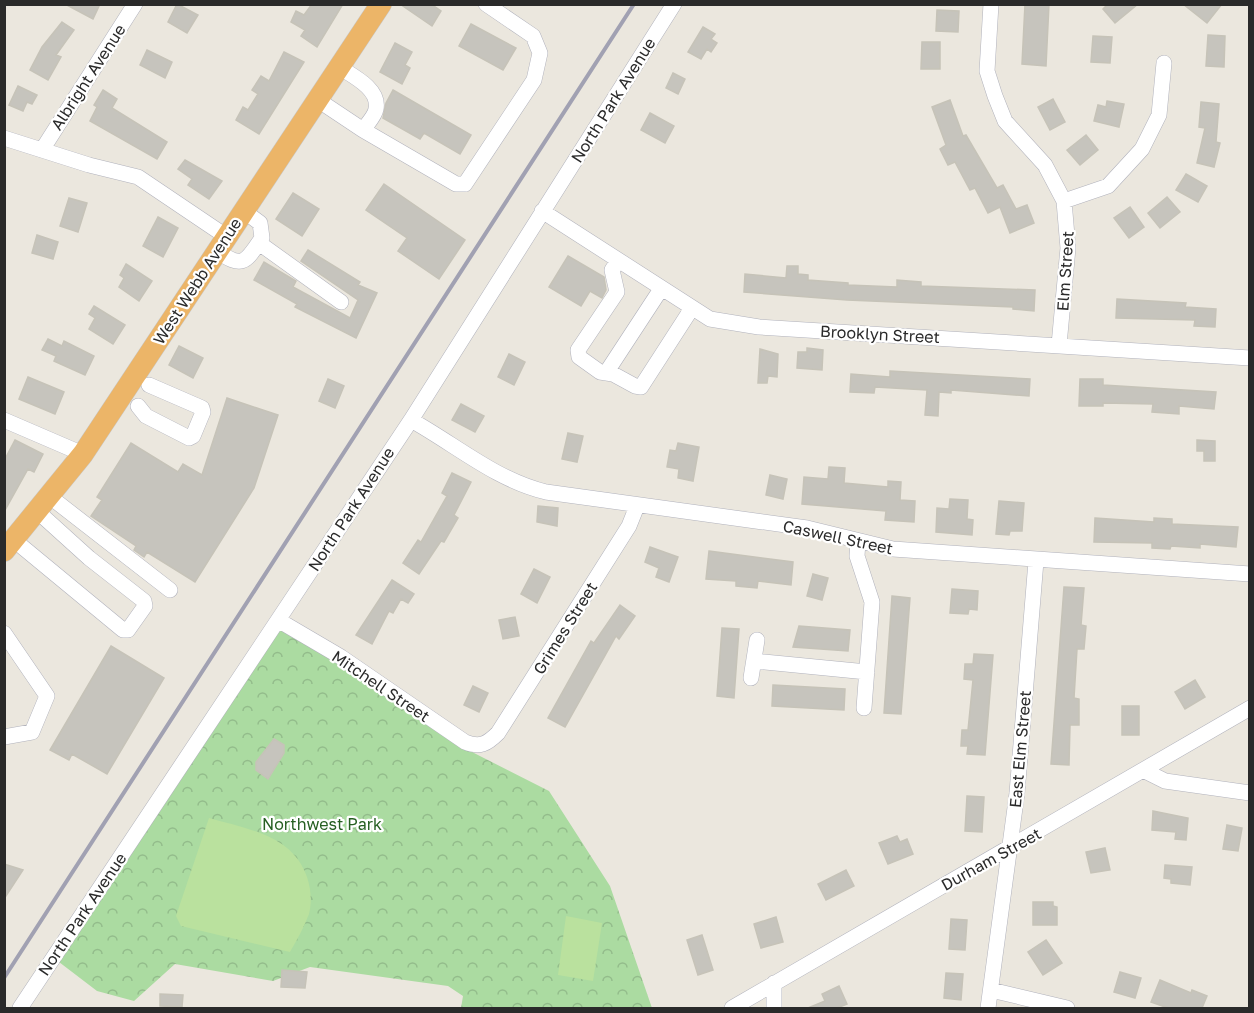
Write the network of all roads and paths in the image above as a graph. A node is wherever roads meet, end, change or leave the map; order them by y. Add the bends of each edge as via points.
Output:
1 (135, 4) edge
2 (381, 4) edge
3 (486, 4) edge
4 (674, 4) edge
5 (991, 4) edge
6 (1164, 63) dead end
7 (339, 67) junction
8 (318, 100) junction
9 (363, 130) junction
10 (4, 138) edge
11 (42, 150) junction
12 (1064, 201) junction
13 (244, 211) junction
14 (542, 211) junction
15 (259, 243) junction
16 (222, 244) junction
17 (618, 261) junction
18 (661, 289) junction
19 (341, 302) dead end
20 (692, 308) junction
21 (1059, 345) junction
22 (1250, 358) edge
23 (606, 373) junction
24 (142, 380) junction
25 (116, 404) junction
26 (138, 406) junction
27 (4, 420) edge
28 (411, 420) junction
29 (83, 454) junction
30 (43, 504) junction
31 (637, 506) junction
32 (858, 541) junction
33 (9, 546) edge
34 (1036, 561) junction
35 (1250, 574) edge
36 (170, 590) dead end
37 (278, 620) junction
38 (4, 633) edge
39 (757, 640) dead end
40 (754, 661) junction
41 (867, 672) junction
42 (751, 678) dead end
43 (864, 708) dead end
44 (1250, 708) edge
45 (4, 737) edge
46 (486, 744) joint
47 (1145, 771) junction
48 (1250, 793) edge
49 (1010, 848) junction
50 (774, 983) junction
51 (991, 990) junction
52 (20, 1008) edge
53 (732, 1008) edge
54 (774, 1008) edge
55 (988, 1008) edge
56 (1067, 1008) edge

1 - 11 street, Albright Avenue
2 - 7 highway, West Webb Avenue
3 - 9 street via 533,36 540,53 534,80 465,184 456,184
4 - 14 street, North Park Avenue
5 - 12 street, Elm Street via 987,71 995,96 1005,121 1045,165
6 - 12 street via 1159,115 1142,150 1108,186
7 - 8 highway, West Webb Avenue
7 - 9 street via 366,85 375,98 376,110
8 - 9 street
8 - 13 highway, West Webb Avenue
10 - 11 street
11 - 16 street via 138,177
12 - 21 street, Elm Street via 1068,248
13 - 15 street via 260,223
13 - 16 highway, West Webb Avenue
14 - 17 street, Brooklyn Street
14 - 28 street, North Park Avenue
15 - 16 street via 242,262 234,262
15 - 19 street
16 - 24 highway, West Webb Avenue
17 - 18 street, Brooklyn Street
17 - 23 street via 612,270 617,292 578,350 579,357
18 - 20 street, Brooklyn Street
18 - 23 street
20 - 21 street, Brooklyn Street via 721,322 759,327
20 - 23 street via 641,387
21 - 22 street, Brooklyn Street
24 - 25 highway, West Webb Avenue
24 - 26 street via 150,393 144,404
24 - 26 street via 202,408 203,412 189,438 146,416
25 - 26 street
25 - 29 highway, West Webb Avenue
27 - 29 street
28 - 31 street, Caswell Street via 508,480 546,492
28 - 37 street, North Park Avenue
29 - 30 highway, West Webb Avenue
30 - 33 highway, West Webb Avenue
30 - 33 street via 89,558 144,601 145,606 128,630
30 - 36 street
31 - 32 street, Caswell Street via 807,528
31 - 46 street, Grimes Street via 629,526 498,734
32 - 34 street, Caswell Street via 893,549
32 - 41 street via 857,556 872,602
34 - 35 street, Caswell Street
34 - 49 street, East Elm Street
37 - 46 street, Mitchell Street via 341,657 465,742 475,746
37 - 52 street, North Park Avenue
38 - 45 street via 47,696 32,732
39 - 40 street
40 - 41 street
40 - 42 street
41 - 43 street
44 - 47 street, Durham Street
47 - 48 street via 1165,781
47 - 49 street, Durham Street
49 - 50 street, Durham Street
49 - 51 street, East Elm Street
50 - 53 street, Durham Street
50 - 54 street
51 - 55 street, East Elm Street
51 - 56 street

